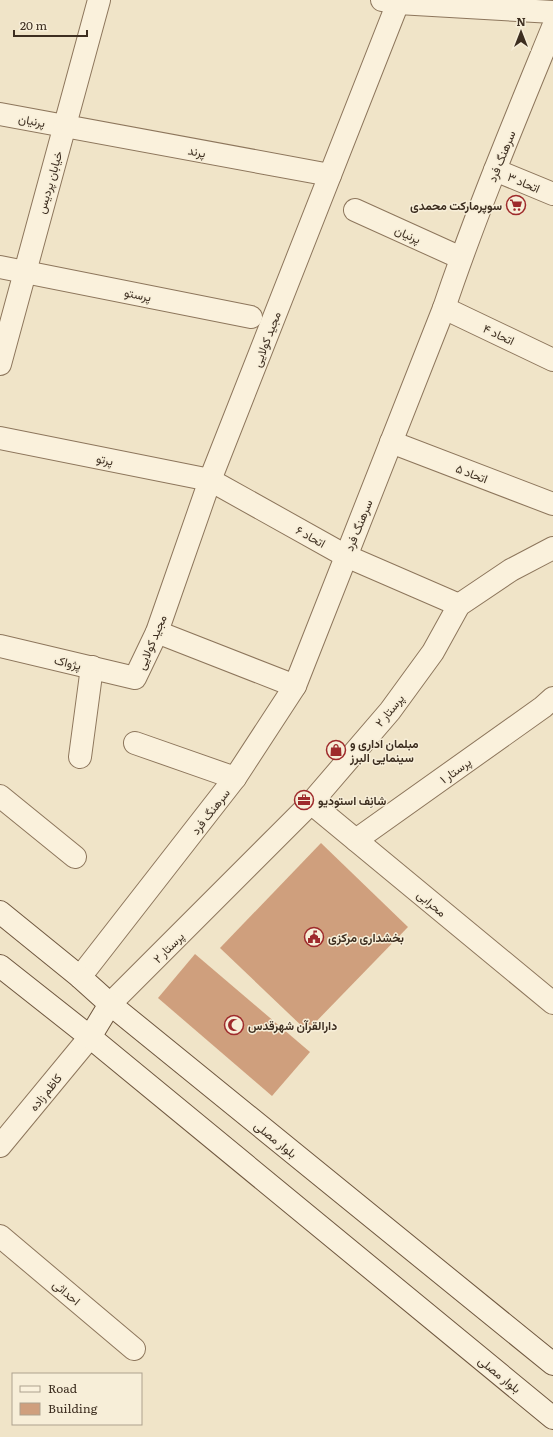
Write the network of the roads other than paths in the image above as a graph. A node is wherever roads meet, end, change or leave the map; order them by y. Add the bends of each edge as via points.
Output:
1 (99, 0) edge
2 (393, 1) edge
3 (553, 12) edge
4 (553, 27) edge
5 (0, 114) edge
6 (65, 126) junction
7 (495, 170) junction
8 (330, 175) junction
9 (553, 194) edge
10 (355, 210) dead end
11 (461, 258) junction
12 (0, 267) edge
13 (24, 272) junction
14 (444, 308) junction
15 (251, 317) dead end
16 (553, 360) edge
17 (0, 364) edge
18 (0, 438) edge
19 (391, 442) junction
20 (210, 480) junction
21 (553, 504) edge
22 (553, 548) edge
23 (346, 556) junction
24 (459, 605) junction
25 (157, 632) junction
26 (0, 646) edge
27 (92, 667) junction
28 (136, 678) joint
29 (295, 686) junction
30 (550, 707) edge
31 (136, 743) dead end
32 (80, 757) dead end
33 (235, 778) junction
34 (0, 796) edge
35 (311, 803) junction
36 (356, 840) junction
37 (75, 857) dead end
38 (0, 912) edge
39 (0, 966) edge
40 (80, 977) junction
41 (553, 1003) edge
42 (110, 1004) junction
43 (90, 1037) junction
44 (0, 1146) edge
45 (0, 1236) edge
46 (134, 1349) dead end
47 (553, 1364) edge
48 (553, 1418) edge

1 - 6 street, خیابان پردیس
2 - 3 street
2 - 8 street, مجید کولایی
4 - 7 street, سرهنگ فرد
5 - 6 street, پرنیان
6 - 8 street, پرند
6 - 13 street, خیابان پردیس
7 - 9 street, اتحاد ۳
7 - 11 street, سرهنگ فرد
8 - 20 street, مجید کولایی
10 - 11 street, پرنیان
11 - 14 street, سرهنگ فرد
12 - 13 street, پرستو
13 - 15 street, پرستو
13 - 17 street, خیابان پردیس
14 - 16 street, اتحاد ۴
14 - 19 street, سرهنگ فرد
18 - 20 street, پرتو
19 - 21 street, اتحاد ۵
19 - 23 street, سرهنگ فرد
20 - 23 street, اتحاد ۶
20 - 25 street, مجید کولایی
22 - 24 street, پرستار ۲ via 511,570
23 - 24 street, اتحاد ۶
23 - 29 street, سرهنگ فرد
24 - 35 street, پرستار ۲ via 433,652 390,711
25 - 28 street, مجید کولایی
25 - 29 street
26 - 27 street, پژواک
27 - 28 street, پژواک
27 - 32 street
29 - 33 street, سرهنگ فرد
30 - 36 street, پرستار ۱
31 - 33 street
33 - 40 street, سرهنگ فرد
34 - 37 street
35 - 36 street, محرابی
35 - 42 street, پرستار ۲
36 - 41 street, محرابی
38 - 40 street, بلوار مصلی
39 - 43 street, بلوار مصلی
40 - 42 street, بلوار مصلی
42 - 43 street, پرستار ۲
42 - 47 street, بلوار مصلی
43 - 44 street, کاظم زاده
43 - 48 street, بلوار مصلی
45 - 46 street, احداثی

